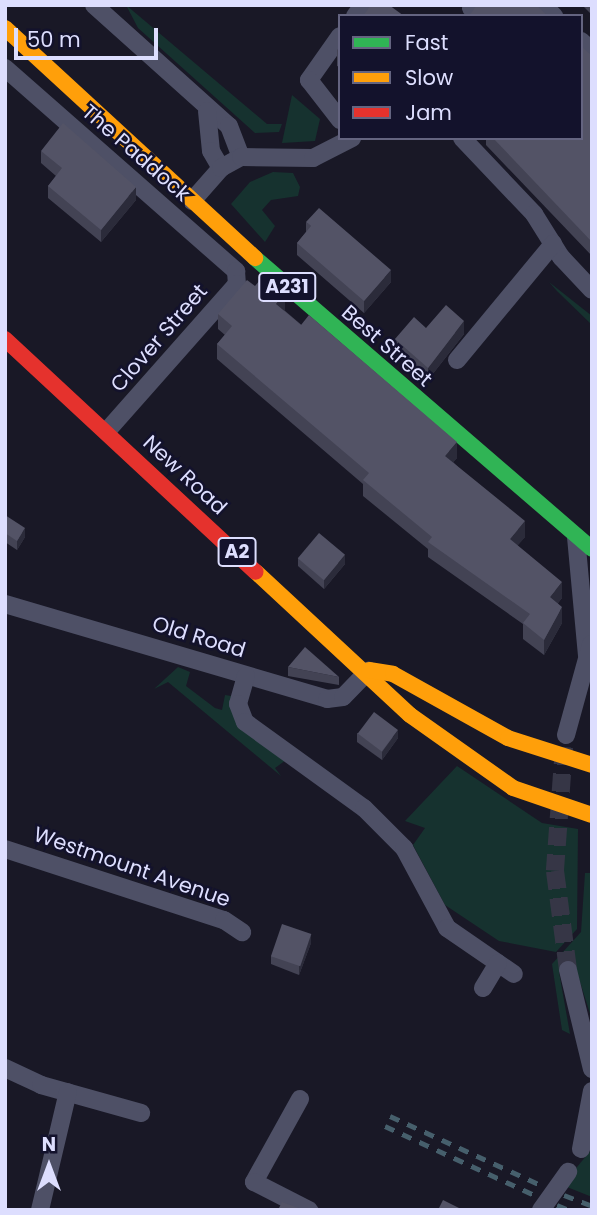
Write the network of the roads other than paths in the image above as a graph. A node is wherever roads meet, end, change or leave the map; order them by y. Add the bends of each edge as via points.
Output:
1 (94, 5) edge
2 (5, 28) edge
3 (338, 39) edge
4 (5, 68) edge
5 (207, 111) junction
6 (338, 117) edge
7 (348, 140) edge
8 (464, 140) edge
9 (241, 157) junction
10 (220, 168) junction
11 (192, 201) junction
12 (557, 251) junction
13 (236, 271) joint
14 (592, 290) edge
15 (5, 339) edge
16 (457, 360) dead end
17 (107, 431) junction
18 (576, 537) junction
19 (592, 549) edge
20 (5, 604) edge
21 (590, 650) edge
22 (369, 670) junction
23 (246, 676) junction
24 (566, 736) tunnel mouth
25 (592, 765) edge
26 (592, 815) edge
27 (5, 849) edge
28 (242, 932) dead end
29 (498, 963) junction
30 (568, 970) tunnel mouth
31 (514, 974) dead end
32 (483, 988) dead end
33 (5, 1068) edge
34 (592, 1069) edge
35 (592, 1091) edge
36 (68, 1092) junction
37 (300, 1099) dead end
38 (141, 1113) dead end
39 (586, 1145) edge
40 (40, 1210) edge
41 (309, 1210) edge
42 (541, 1210) edge

1 - 5 street
2 - 11 main road, Best Street / A231
3 - 6 street via 309,80
4 - 13 street, The Paddock
5 - 9 street via 236,133
5 - 10 street via 211,150
7 - 9 street via 313,158
8 - 12 street via 534,214
9 - 10 street
10 - 11 street
11 - 18 main road, Best Street / A231
12 - 14 street
12 - 16 street via 544,270 533,269
13 - 17 street, Clover Street via 237,284
15 - 17 main road, New Road / A2
17 - 22 main road, New Road / A2
18 - 19 main road, Best Street / A231
18 - 21 street
20 - 23 street, Old Road
21 - 24 street
22 - 23 street, Old Road via 337,700
22 - 25 main road, New Road / A2 via 393,674 526,746
22 - 26 main road, New Road / A2 via 382,691 487,772 541,800
23 - 29 street via 238,704 245,722 364,808 404,848 447,928
27 - 28 street, Westmount Avenue via 223,920
29 - 31 street
29 - 32 street
30 - 34 street
33 - 36 street
35 - 39 street
36 - 38 street
36 - 40 street
37 - 41 street via 254,1182
39 - 42 street, bridge

